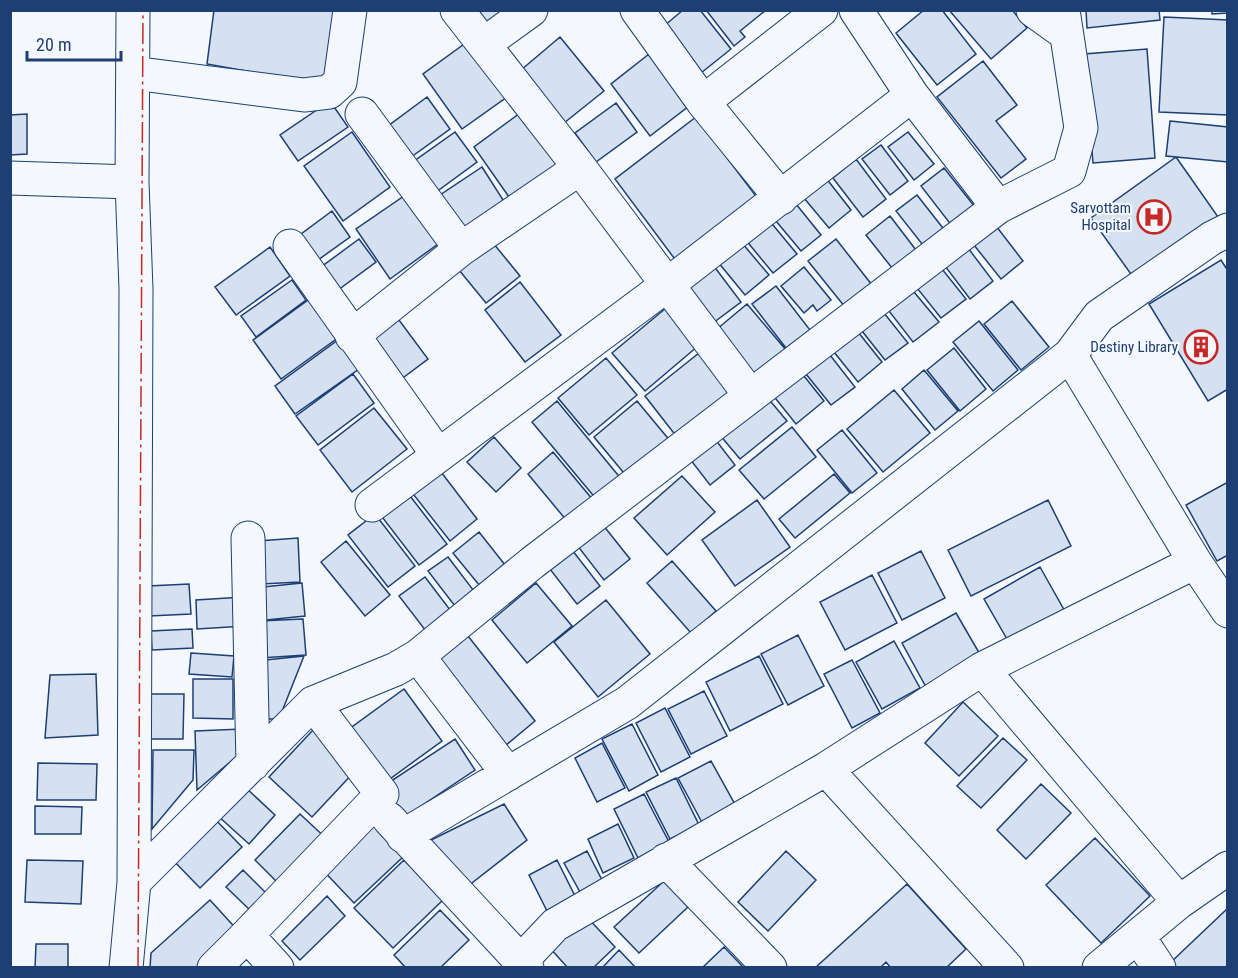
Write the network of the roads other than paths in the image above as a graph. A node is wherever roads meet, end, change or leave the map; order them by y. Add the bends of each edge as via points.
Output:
1 (133, 10) edge
2 (350, 10) edge
3 (457, 10) edge
4 (531, 10) edge
5 (637, 10) edge
6 (821, 10) edge
7 (856, 10) edge
8 (1033, 10) edge
9 (1064, 22) edge
10 (484, 44) junction
11 (133, 73) junction
12 (912, 95) junction
13 (703, 102) junction
14 (362, 114) dead end
15 (580, 168) junction
16 (10, 178) edge
17 (132, 182) junction
18 (781, 198) junction
19 (998, 207) junction
20 (1227, 230) edge
21 (290, 246) dead end
22 (461, 249) junction
23 (667, 285) junction
24 (352, 336) junction
25 (1070, 356) junction
26 (750, 396) junction
27 (438, 455) junction
28 (372, 505) dead end
29 (248, 538) dead end
30 (1195, 562) junction
31 (1227, 611) edge
32 (418, 656) junction
33 (982, 669) junction
34 (313, 703) junction
35 (253, 764) junction
36 (825, 769) junction
37 (508, 774) junction
38 (374, 802) junction
39 (403, 836) junction
40 (666, 860) junction
41 (1227, 868) edge
42 (134, 882) junction
43 (1179, 902) junction
44 (247, 936) junction
45 (1138, 936) junction
46 (524, 964) edge
47 (126, 968) edge
48 (213, 968) edge
49 (277, 968) edge
50 (770, 968) edge
51 (1007, 968) edge
52 (1100, 968) edge
53 (1159, 968) edge

1 - 11 street
2 - 11 street via 340,82 329,92 304,95
3 - 10 street
4 - 10 street
5 - 13 street
6 - 13 street
7 - 12 street
8 - 9 street
9 - 19 street via 1081,128 1069,171
10 - 15 street
11 - 17 street
12 - 18 street
12 - 19 street
13 - 18 street
14 - 22 street
15 - 22 street
15 - 23 street
16 - 17 street
17 - 42 street via 136,289
18 - 23 street
19 - 26 street
20 - 25 street via 1099,316
21 - 24 street
22 - 24 street
23 - 26 street
23 - 27 street
24 - 27 street
25 - 30 street
25 - 37 street via 627,703
26 - 32 street
27 - 28 street
29 - 35 street
30 - 31 street
30 - 33 street
32 - 34 street
32 - 37 street
33 - 36 street
33 - 43 street
34 - 35 street
34 - 38 street via 382,795
35 - 42 street
36 - 40 street
36 - 51 street
37 - 39 street
38 - 39 street
38 - 44 street
39 - 46 street
40 - 46 street via 555,925
40 - 50 street
41 - 43 street
42 - 47 street
43 - 45 street
44 - 48 street
44 - 49 street
45 - 52 street
45 - 53 street

